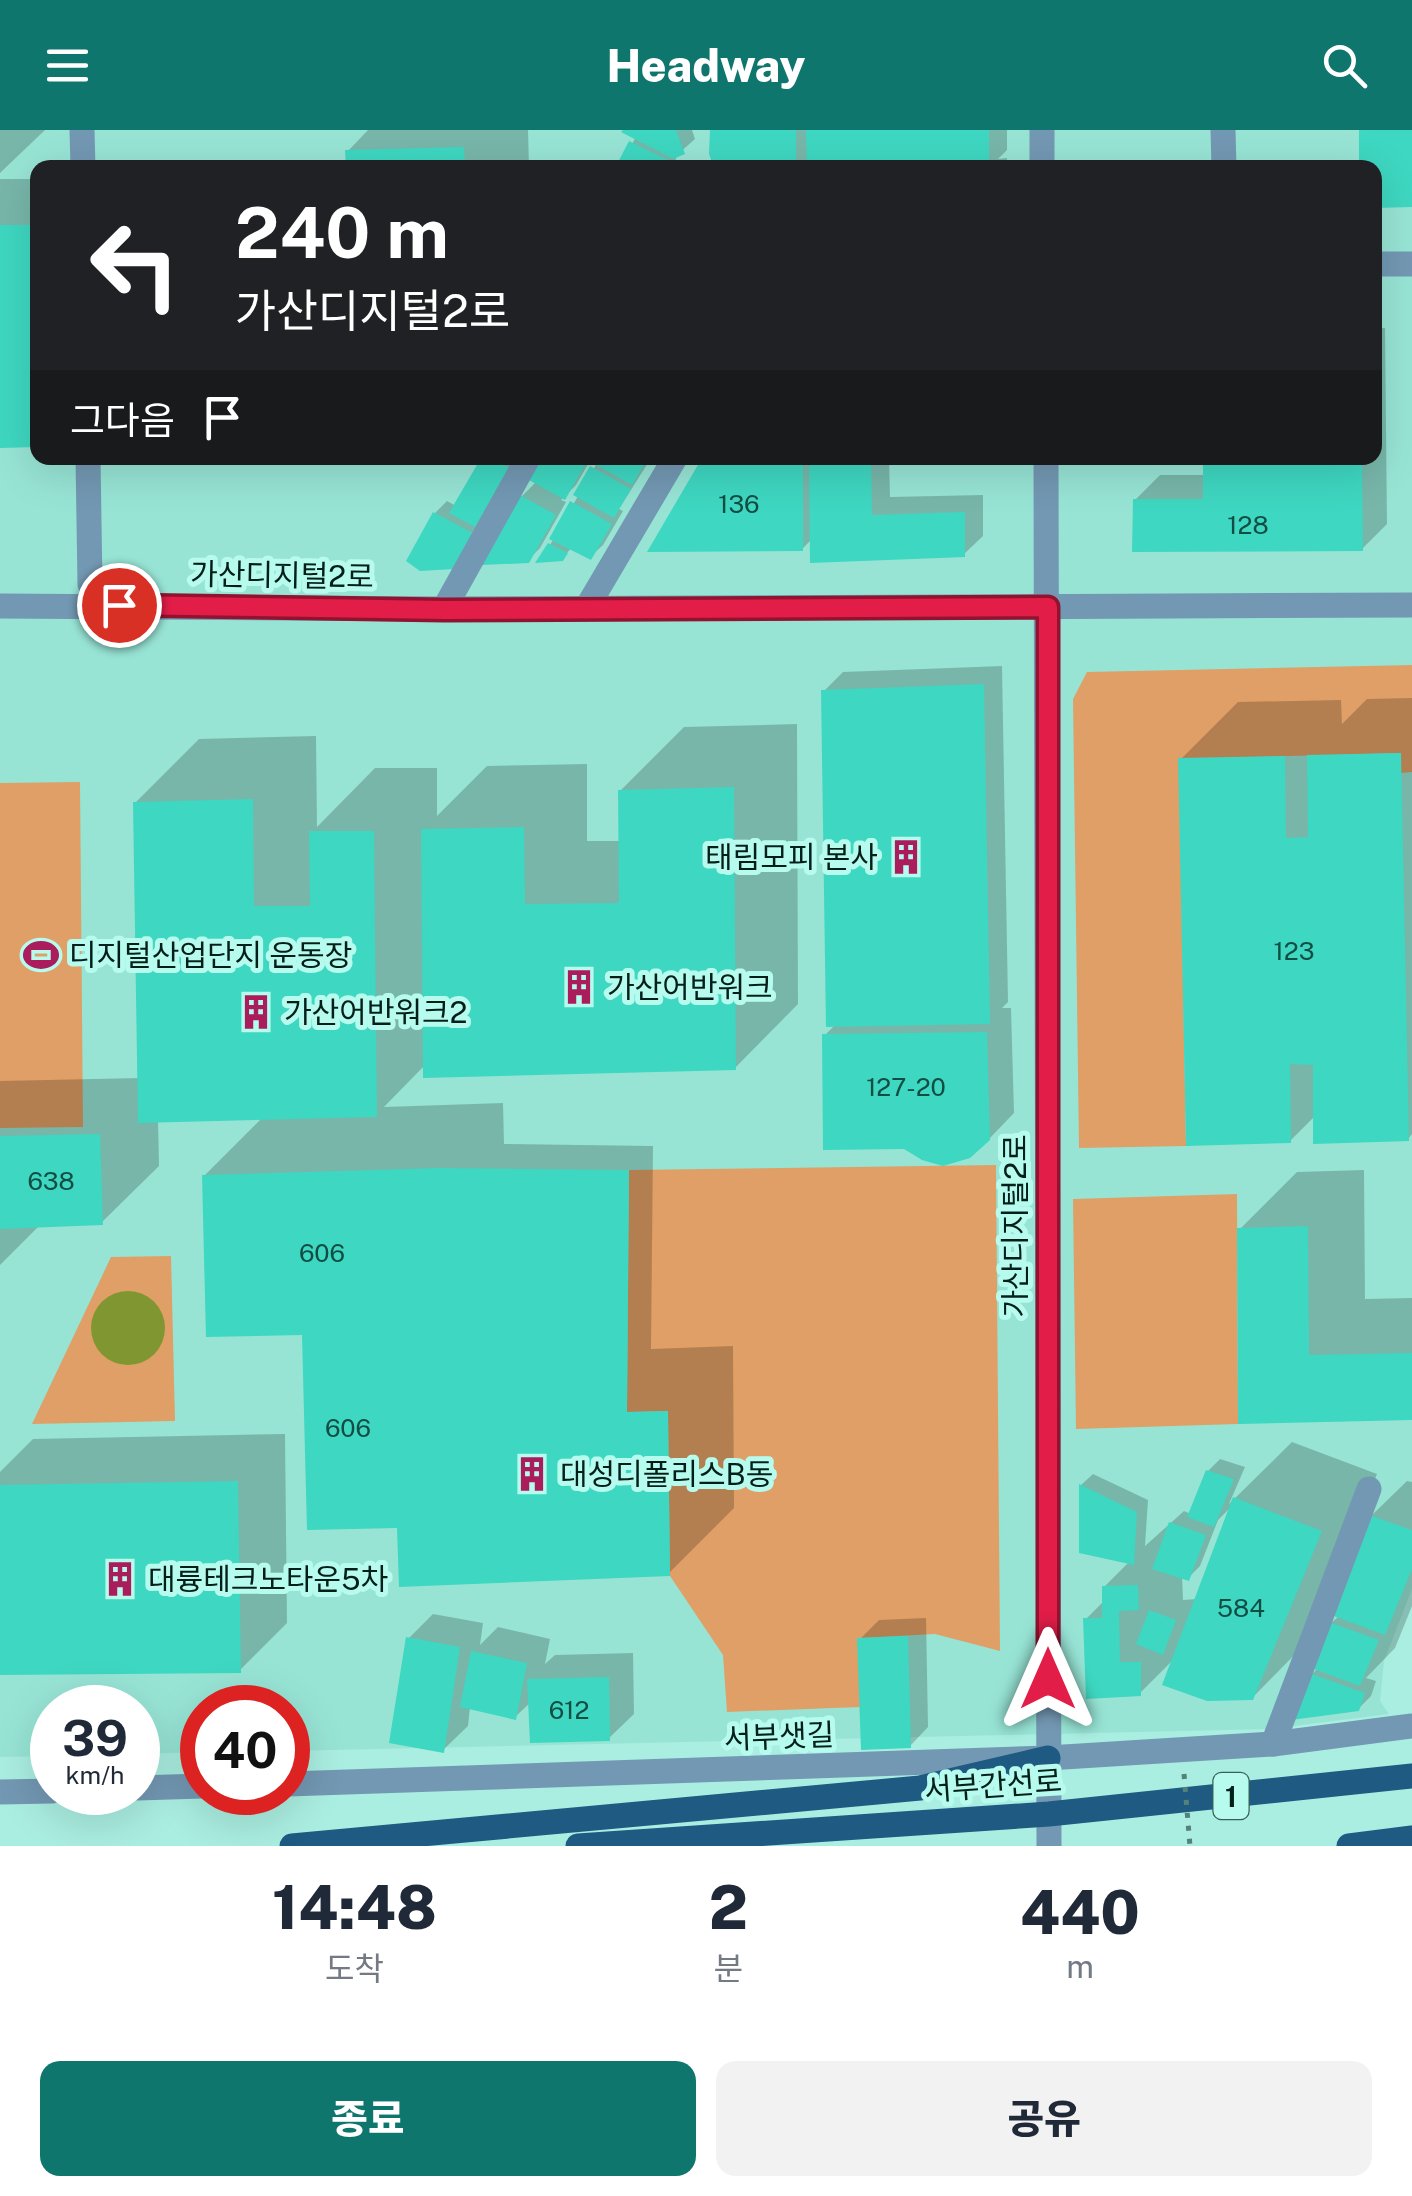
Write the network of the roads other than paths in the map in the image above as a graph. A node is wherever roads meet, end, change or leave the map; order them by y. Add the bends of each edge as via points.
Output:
1 (82, 130) edge
2 (1042, 130) edge
3 (1224, 130) edge
4 (82, 160) edge
5 (1042, 160) edge
6 (1224, 160) edge
7 (1382, 264) edge
8 (1412, 264) edge
9 (88, 465) edge
10 (524, 465) edge
11 (671, 465) edge
12 (1046, 465) edge
13 (90, 584) dead end
14 (1412, 605) edge
15 (0, 606) edge
16 (1048, 607) junction
17 (586, 609) junction
18 (444, 610) junction
19 (1369, 1489) dead end
20 (1412, 1726) edge
21 (1274, 1744) junction
22 (1048, 1758) junction
23 (1412, 1776) edge
24 (310, 1783) edge
25 (30, 1791) edge
26 (0, 1792) edge
27 (1049, 1814) junction
28 (1412, 1841) edge
29 (292, 1846) edge
30 (578, 1846) edge
31 (1049, 1846) edge
32 (1349, 1846) edge
33 (1391, 1846) edge

1 - 4 street
2 - 5 street
3 - 6 street
7 - 8 street
9 - 13 street
10 - 18 street
11 - 17 street
12 - 16 street
14 - 16 street, 가산디지털2로
15 - 18 street, 가산디지털2로
16 - 17 street, 가산디지털2로
16 - 22 street, 가산디지털2로
17 - 18 street, 가산디지털2로
19 - 21 street
20 - 21 street, 서부샛길
21 - 22 street, 서부샛길
22 - 24 street, 서부샛길
22 - 27 street, 가산디지털2로
22 - 29 main road via 920,1788
23 - 27 main road, 서부간선로 / 1
25 - 26 street
27 - 30 main road, 서부간선로 / 1
27 - 31 street, 가산디지털2로
28 - 32 main road
28 - 33 main road

